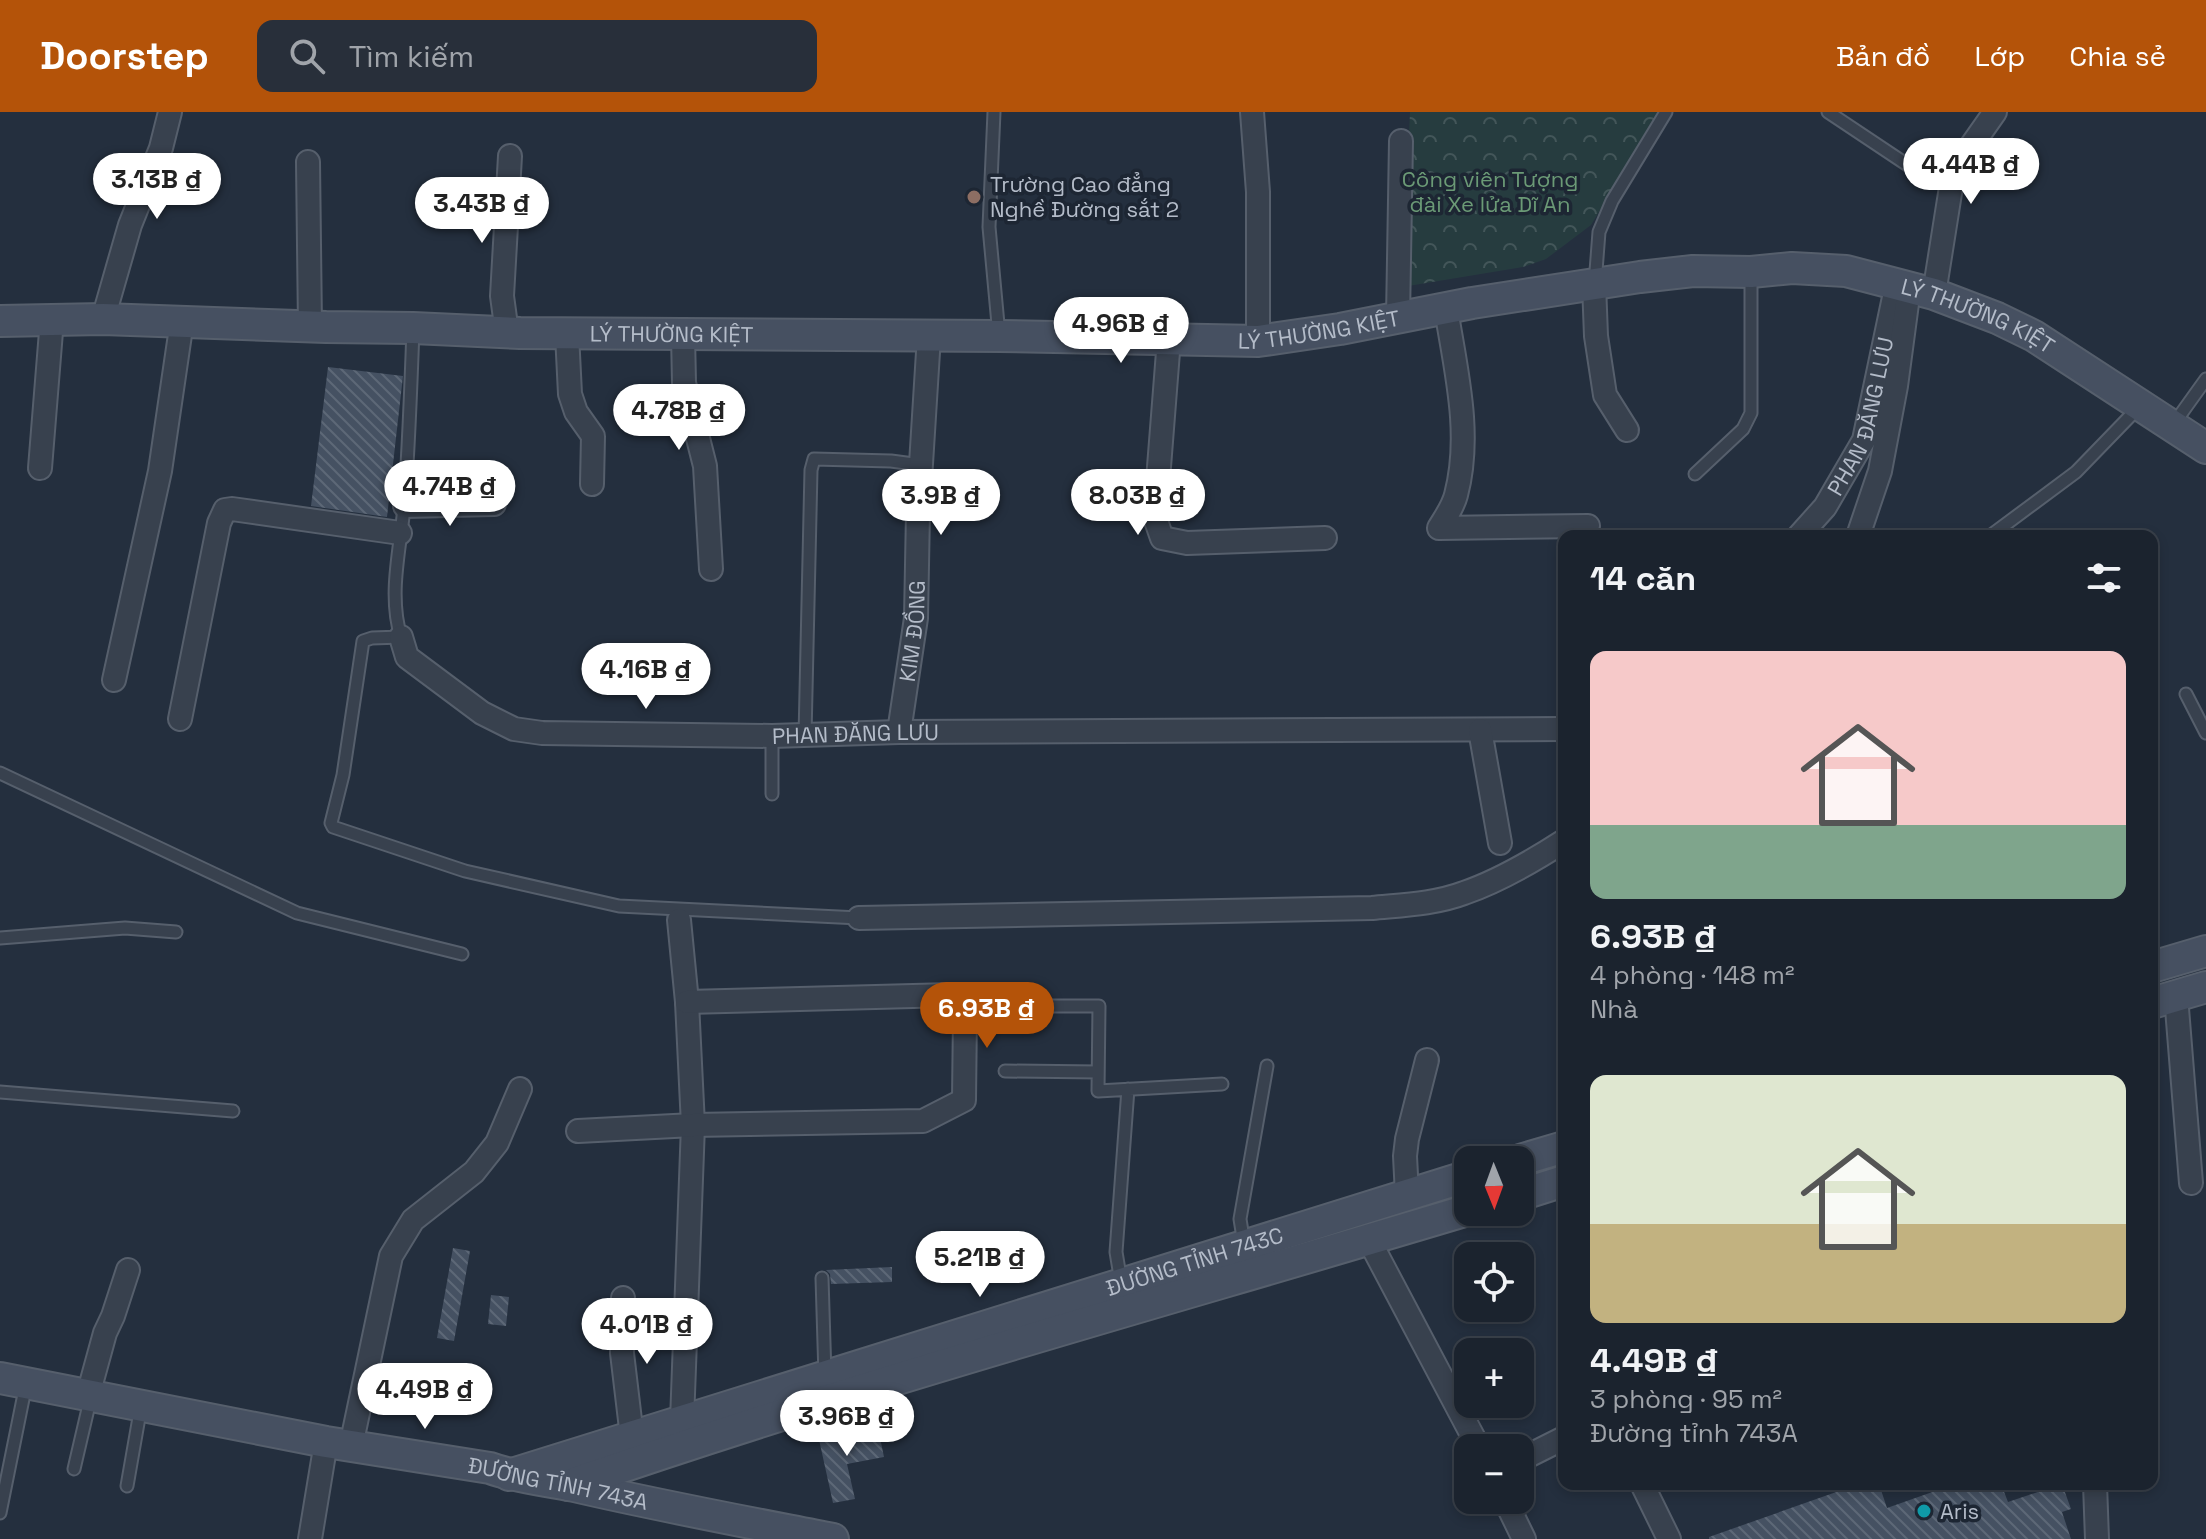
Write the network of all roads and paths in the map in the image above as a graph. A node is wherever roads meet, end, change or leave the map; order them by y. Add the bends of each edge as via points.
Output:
1 (170, 112) edge
2 (994, 112) edge
3 (1252, 112) edge
4 (1666, 112) edge
5 (1828, 112) edge
6 (1995, 112) edge
7 (1401, 141) dead end
8 (510, 156) dead end
9 (308, 162) dead end
10 (1921, 174) dead end
11 (1751, 272) junction
12 (1594, 284) junction
13 (1913, 288) junction
14 (1446, 309) junction
15 (1398, 318) junction
16 (52, 319) junction
17 (103, 319) junction
18 (0, 321) edge
19 (182, 321) junction
20 (310, 327) junction
21 (413, 328) junction
22 (507, 333) junction
23 (567, 334) junction
24 (683, 335) junction
25 (929, 336) junction
26 (999, 336) junction
27 (1169, 339) junction
28 (1258, 341) junction
29 (2206, 379) edge
30 (2141, 404) junction
31 (2172, 425) junction
32 (1627, 430) dead end
33 (2206, 448) edge
34 (921, 465) junction
35 (40, 468) dead end
36 (1695, 474) dead end
37 (592, 484) dead end
38 (494, 504) dead end
39 (405, 506) junction
40 (1588, 526) dead end
41 (1804, 530) edge
42 (1860, 530) edge
43 (1998, 530) edge
44 (400, 533) junction
45 (1325, 538) dead end
46 (711, 569) dead end
47 (401, 637) junction
48 (114, 680) dead end
49 (2186, 694) dead end
50 (180, 719) dead end
51 (1558, 729) edge
52 (1480, 730) junction
53 (899, 732) junction
54 (2206, 733) edge
55 (772, 736) junction
56 (805, 736) junction
57 (0, 773) edge
58 (772, 794) dead end
59 (1500, 843) dead end
60 (1558, 845) edge
61 (859, 918) joint
62 (679, 920) dead end
63 (176, 932) dead end
64 (0, 938) edge
65 (2206, 951) edge
66 (462, 954) dead end
67 (2158, 965) edge
68 (2206, 987) edge
69 (2164, 1000) edge
70 (687, 1002) junction
71 (1010, 1006) dead end
72 (1427, 1060) dead end
73 (1267, 1066) dead end
74 (1005, 1071) dead end
75 (1098, 1072) junction
76 (1222, 1084) dead end
77 (520, 1089) dead end
78 (1128, 1089) junction
79 (0, 1092) edge
80 (233, 1111) dead end
81 (693, 1125) junction
82 (578, 1131) dead end
83 (1558, 1149) edge
84 (1534, 1156) edge
85 (1454, 1180) edge
86 (1558, 1183) edge
87 (2191, 1183) dead end
88 (1534, 1191) edge
89 (1407, 1195) junction
90 (1454, 1214) edge
91 (1369, 1240) junction
92 (1245, 1245) junction
93 (128, 1270) dead end
94 (822, 1278) dead end
95 (1121, 1282) junction
96 (623, 1298) dead end
97 (825, 1376) junction
98 (13, 1380) edge
99 (89, 1396) junction
100 (141, 1406) junction
101 (682, 1421) junction
102 (1472, 1434) edge
103 (1558, 1441) edge
104 (338, 1444) junction
105 (627, 1448) junction
106 (1534, 1453) edge
107 (74, 1469) dead end
108 (509, 1475) junction
109 (569, 1485) junction
110 (127, 1486) dead end
111 (1645, 1490) edge
112 (2095, 1490) edge
113 (649, 1503) junction
114 (0, 1513) edge
115 (1512, 1514) edge
116 (310, 1539) edge
117 (833, 1539) edge
118 (1524, 1539) edge
119 (1669, 1539) edge
120 (2097, 1539) edge

1 - 17 street
2 - 26 lane via 989,227
3 - 28 street
4 - 12 lane via 1599,232
5 - 10 lane
6 - 13 street via 1951,187
7 - 15 street
8 - 22 street via 502,296
9 - 20 street
11 - 12 main road, LÝ THƯỜNG KIỆT via 1693,271
11 - 13 main road, LÝ THƯỜNG KIỆT via 1846,271
11 - 36 lane via 1751,413 1743,429
12 - 14 main road, LÝ THƯỜNG KIỆT
12 - 32 street via 1605,395
13 - 30 main road, LÝ THƯỜNG KIỆT via 2034,336
13 - 41 street, PHAN ĐĂNG LƯU via 1864,440 1825,507
13 - 42 street via 1880,471
14 - 15 main road, LÝ THƯỜNG KIỆT
14 - 40 street via 1464,447 1455,498 1439,528
15 - 28 main road, LÝ THƯỜNG KIỆT
16 - 17 main road, LÝ THƯỜNG KIỆT
16 - 18 main road, LÝ THƯỜNG KIỆT
16 - 35 street
17 - 19 main road, LÝ THƯỜNG KIỆT
19 - 20 main road, LÝ THƯỜNG KIỆT
19 - 48 street via 160,471
20 - 21 main road, LÝ THƯỜNG KIỆT
21 - 22 main road, LÝ THƯỜNG KIỆT
21 - 39 lane, PHAN ĐĂNG LƯU
22 - 23 main road, LÝ THƯỜNG KIỆT
23 - 24 main road, LÝ THƯỜNG KIỆT
23 - 37 street via 570,394 593,436
24 - 25 main road, LÝ THƯỜNG KIỆT
24 - 46 street via 684,383 705,466
25 - 26 main road, LÝ THƯỜNG KIỆT
25 - 34 street, KIM ĐỒNG
26 - 27 main road, LÝ THƯỜNG KIỆT
27 - 28 main road, LÝ THƯỜNG KIỆT
27 - 45 street via 1155,518 1162,538 1187,543
29 - 31 lane
30 - 31 main road, LÝ THƯỜNG KIỆT
30 - 43 lane via 2076,472
31 - 33 main road, LÝ THƯỜNG KIỆT
34 - 53 street, KIM ĐỒNG via 916,618
34 - 56 lane via 814,459
38 - 39 street
39 - 44 lane, PHAN ĐĂNG LƯU
44 - 47 lane, PHAN ĐĂNG LƯU via 395,615
44 - 50 street via 225,510
47 - 55 street, PHAN ĐĂNG LƯU via 407,657 482,713 514,729
47 - 61 lane via 363,641 331,823 337,829 465,871 619,906
49 - 54 lane
51 - 52 street, PHAN ĐĂNG LƯU
52 - 53 street, PHAN ĐĂNG LƯU
52 - 59 street
53 - 56 street, PHAN ĐĂNG LƯU
55 - 56 street, PHAN ĐĂNG LƯU
55 - 58 lane
57 - 66 lane via 297,913
60 - 61 street via 1510,873 1430,902 1372,908
62 - 70 street
63 - 64 lane via 125,928
65 - 67 main road
68 - 69 main road
69 - 87 street
70 - 81 street
70 - 81 street via 951,995 961,1000 965,1014 964,1100 923,1121
71 - 75 lane via 1099,1006
72 - 89 street via 1407,1139
73 - 92 lane via 1240,1219
74 - 75 lane
75 - 78 lane via 1098,1091
76 - 78 lane
77 - 104 street via 497,1143 474,1172 413,1220 391,1256
78 - 95 lane via 1116,1252
79 - 80 lane
81 - 82 street
81 - 101 street
83 - 84 main road
85 - 89 main road, ĐƯỜNG TỈNH 743C
86 - 88 main road
89 - 92 main road, ĐƯỜNG TỈNH 743C
90 - 91 main road, ĐƯỜNG TỈNH 743C
91 - 102 street
91 - 105 main road, ĐƯỜNG TỈNH 743C
92 - 95 main road, ĐƯỜNG TỈNH 743C
93 - 99 street
94 - 97 lane
95 - 97 main road, ĐƯỜNG TỈNH 743C
96 - 105 street
97 - 101 main road, ĐƯỜNG TỈNH 743C
98 - 99 main road, ĐƯỜNG TỈNH 743A
98 - 114 lane
99 - 100 main road, ĐƯỜNG TỈNH 743A
99 - 107 lane
100 - 104 main road, ĐƯỜNG TỈNH 743A
100 - 110 lane
101 - 105 main road, ĐƯỜNG TỈNH 743C
103 - 106 street
104 - 108 main road, ĐƯỜNG TỈNH 743A
104 - 116 street
105 - 108 main road, ĐƯỜNG TỈNH 743C
105 - 109 main road, ĐƯỜNG TỈNH 743C
105 - 113 main road
108 - 109 main road, ĐƯỜNG TỈNH 743A
109 - 113 main road, ĐƯỜNG TỈNH 743A
111 - 119 street
112 - 120 street
113 - 117 main road, ĐƯỜNG TỈNH 743A
115 - 118 street

